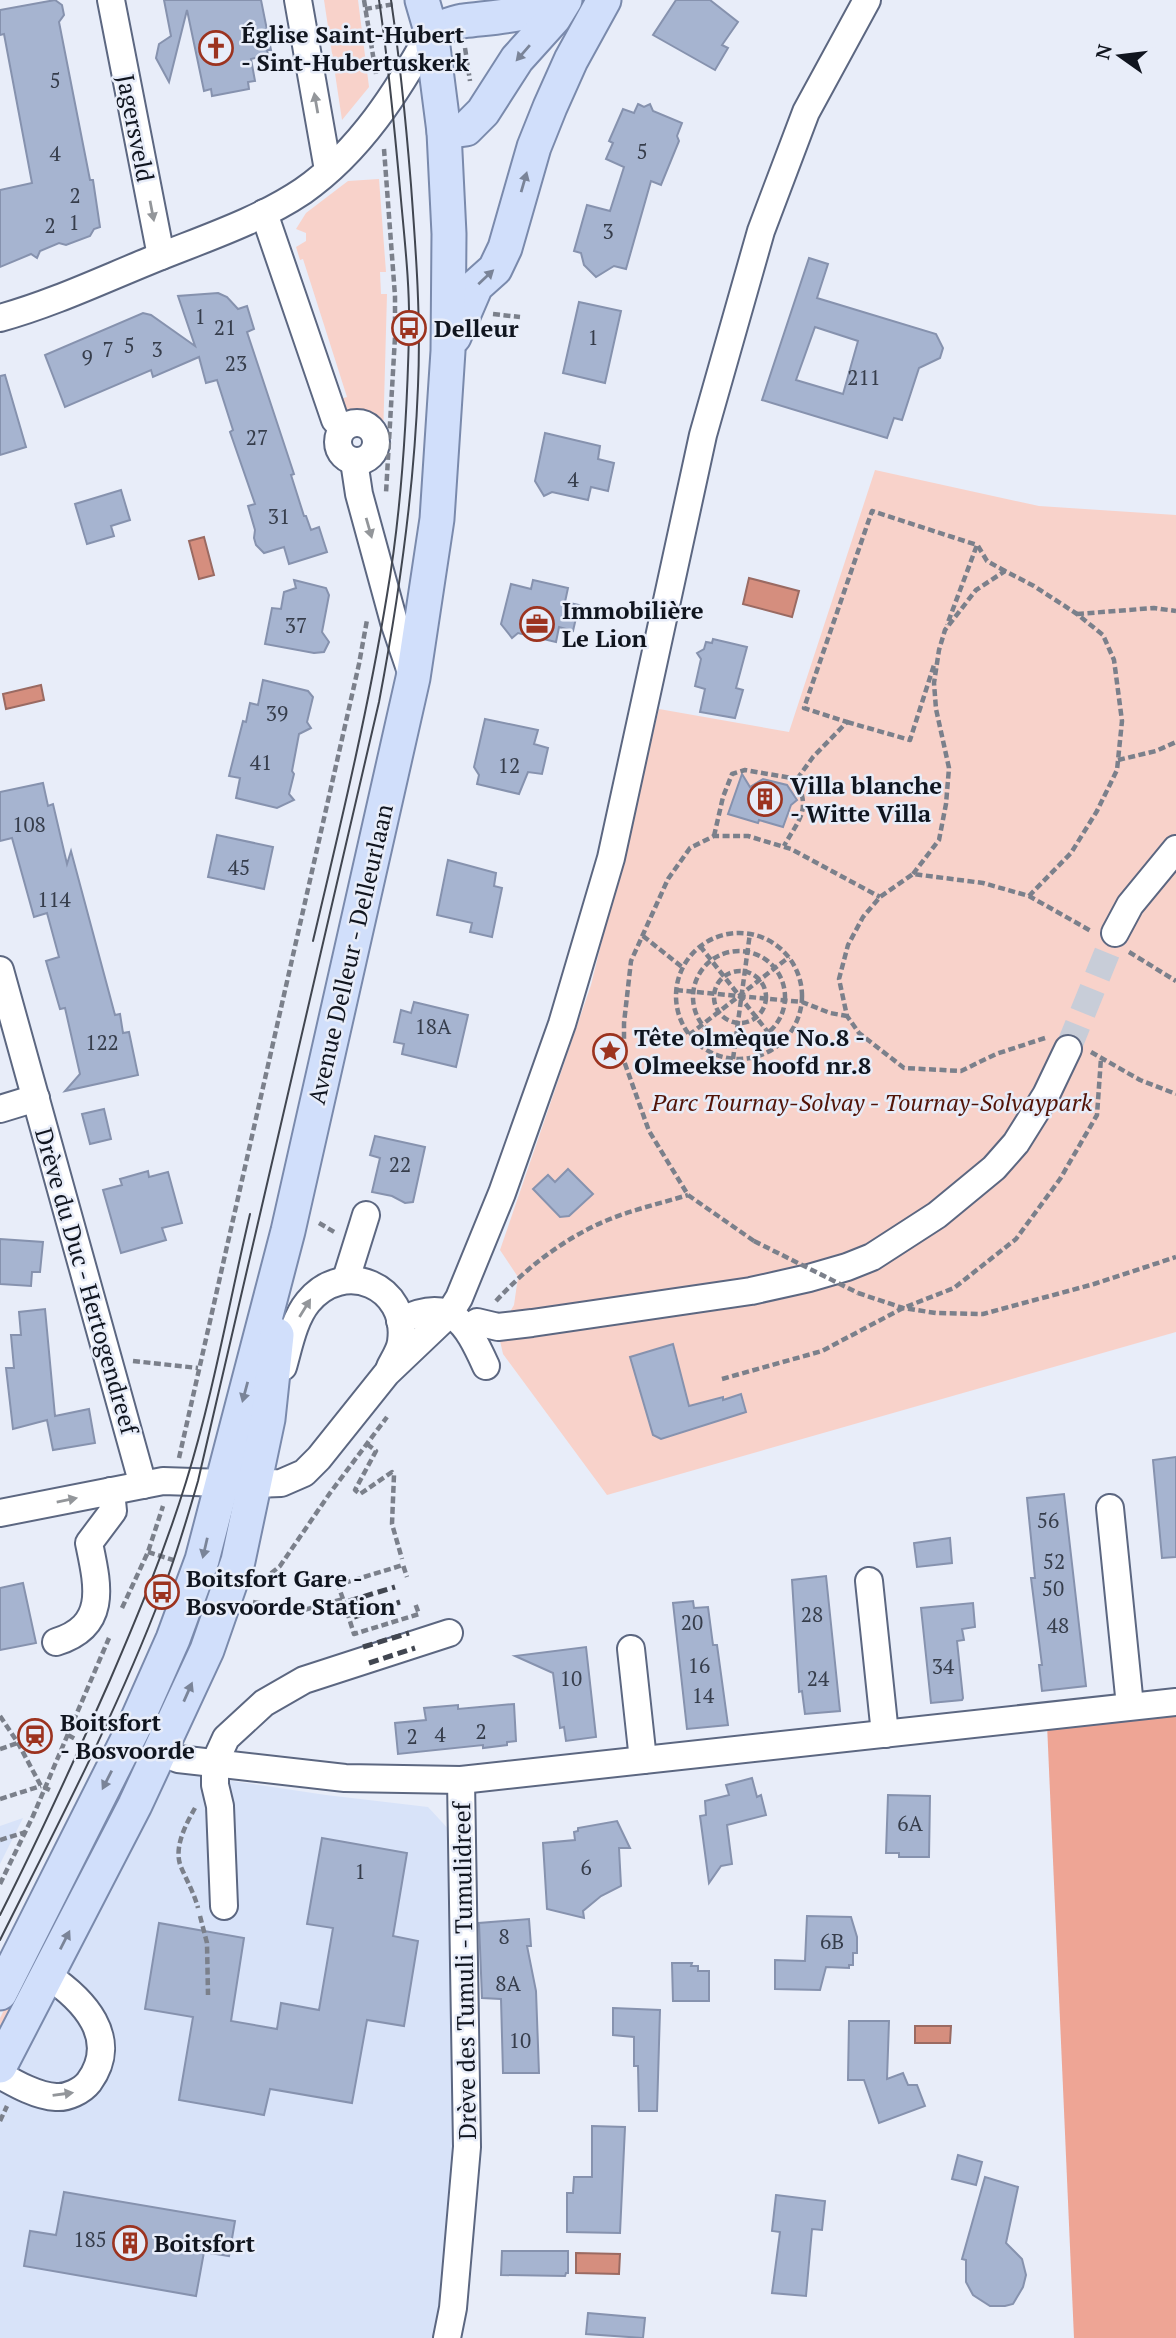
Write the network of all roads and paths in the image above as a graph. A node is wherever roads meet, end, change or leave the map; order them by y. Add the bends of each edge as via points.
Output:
1 (111, 0) edge
2 (298, 0) edge
3 (364, 0) edge
4 (554, 0) edge
5 (565, 0) edge
6 (604, 0) edge
7 (867, 0) edge
8 (439, 22) edge
9 (376, 77) dead end
10 (471, 88) dead end
11 (443, 132) junction
12 (383, 141) dead end
13 (328, 170) junction
14 (264, 213) junction
15 (161, 256) junction
16 (0, 318) edge
17 (448, 351) junction
18 (385, 497) dead end
19 (977, 545) junction
20 (1004, 571) junction
21 (1176, 611) edge
22 (368, 614) dead end
23 (1077, 614) junction
24 (945, 630) junction
25 (939, 650) junction
26 (413, 678) junction
27 (847, 722) junction
28 (1176, 742) edge
29 (1118, 760) junction
30 (797, 779) junction
31 (714, 836) junction
32 (784, 846) junction
33 (1176, 849) edge
34 (913, 874) junction
35 (880, 897) junction
36 (750, 933) junction
37 (1115, 933) tunnel mouth
38 (643, 936) junction
39 (700, 946) junction
40 (747, 951) junction
41 (789, 957) junction
42 (711, 960) junction
43 (682, 967) junction
44 (776, 968) junction
45 (0, 971) edge
46 (744, 971) junction
47 (724, 976) junction
48 (760, 980) junction
49 (676, 990) junction
50 (693, 992) junction
51 (714, 994) junction
52 (740, 995) junction
53 (766, 999) junction
54 (785, 1001) junction
55 (802, 1002) junction
56 (718, 1012) junction
57 (847, 1016) junction
58 (757, 1018) junction
59 (737, 1024) junction
60 (702, 1025) junction
61 (769, 1033) junction
62 (689, 1035) junction
63 (735, 1043) junction
64 (1065, 1044) junction
65 (778, 1045) junction
66 (1101, 1058) junction
67 (733, 1059) junction
68 (1176, 1094) edge
69 (36, 1098) junction
70 (0, 1109) edge
71 (688, 1195) junction
72 (366, 1214) dead end
73 (288, 1231) junction
74 (1176, 1257) edge
75 (346, 1279) junction
76 (903, 1308) junction
77 (400, 1321) junction
78 (463, 1321) junction
79 (124, 1360) dead end
80 (486, 1366) dead end
81 (198, 1367) junction
82 (387, 1373) junction
83 (722, 1379) dead end
84 (390, 1413) dead end
85 (268, 1419) junction
86 (367, 1444) junction
87 (171, 1480) junction
88 (221, 1482) junction
89 (254, 1484) junction
90 (143, 1485) junction
91 (111, 1491) junction
92 (1110, 1508) dead end
93 (0, 1513) edge
94 (148, 1552) junction
95 (402, 1559) dead end
96 (179, 1562) dead end
97 (407, 1577) dead end
98 (264, 1579) dead end
99 (869, 1581) dead end
100 (343, 1599) junction
101 (252, 1602) dead end
102 (415, 1603) dead end
103 (118, 1615) dead end
104 (113, 1627) dead end
105 (449, 1633) dead end
106 (55, 1642) dead end
107 (631, 1649) dead end
108 (1176, 1702) edge
109 (1130, 1706) junction
110 (0, 1716) edge
111 (885, 1734) junction
112 (68, 1735) junction
113 (77, 1740) dead end
114 (18, 1743) junction
115 (0, 1749) edge
116 (161, 1752) junction
117 (643, 1760) junction
118 (215, 1762) junction
119 (461, 1780) junction
120 (43, 1787) junction
121 (52, 1791) dead end
122 (0, 1799) edge
123 (196, 1806) dead end
124 (27, 1831) junction
125 (0, 1840) edge
126 (0, 1884) edge
127 (224, 1906) dead end
128 (47, 1975) junction
129 (0, 1993) edge
130 (208, 1995) dead end
131 (0, 2066) edge
132 (0, 2075) edge
133 (447, 2338) edge

1 -> 15 street, Jagersveld
13 -> 2 street
3 - 9 path
4 - 8 main road via 499,18
5 -> 11 main road via 517,59 483,112 466,129
17 -> 6 main road via 476,286 495,269 505,248 534,147 571,60
7 - 78 street via 806,112 761,231 703,435 611,858 558,1037 459,1298
8 - 10 path
8 - 11 main road, Avenue Delleur - Delleurlaan
8 - 13 street via 391,100
11 - 17 main road, Avenue Delleur - Delleurlaan via 449,234
12 - 18 path via 397,337
13 - 14 street
14 - 15 street
14 -> 26 street via 335,420 343,428 363,423 374,432 373,453 354,461 359,494
15 - 16 street
17 - 26 main road, Avenue Delleur - Delleurlaan via 437,519
19 - 20 path via 987,561
19 - 24 path
19 - 27 path via 872,511 804,708
20 - 23 path
20 - 24 path via 976,590
21 - 23 path via 1154,608
22 - 81 path
23 - 29 path via 1102,635 1114,660 1122,721
24 - 25 path
25 - 27 path via 910,740
25 - 34 path via 934,682 949,768 946,804 939,839
26 - 73 main road, Avenue Delleur - Delleurlaan
27 - 30 path
28 - 29 path
29 - 34 path via 1097,811 1071,853 1029,896 983,883
30 - 31 path via 746,770 732,774
30 - 32 path via 805,810
31 - 32 path via 748,836
31 - 38 path via 690,848 667,878
32 - 35 path
33 - 37 street via 1130,905
34 - 35 path
35 - 57 path via 848,945 839,979
36 - 39 path via 724,934
36 - 40 path
36 - 41 path via 772,942
38 - 43 path
38 - 71 path via 631,961 624,1061 649,1130
39 - 42 path
39 - 43 path
40 - 42 path via 727,952
40 - 44 path
40 - 46 path
41 - 44 path
41 - 55 path via 800,977
42 - 47 path
42 - 50 path
43 - 49 path
44 - 48 path
44 - 54 path
45 - 69 street, Drève du Duc - Hertogendreef
46 - 47 path
46 - 48 path
46 - 52 path
47 - 51 path
47 - 52 path
48 - 52 path
48 - 53 path
49 - 50 path
49 - 62 path via 679,1016
50 - 51 path
50 - 60 path
51 - 52 path
51 - 56 path
52 - 53 path
52 - 56 path
52 - 58 path
52 - 59 path
53 - 54 path
53 - 58 path
54 - 55 path
54 - 61 path
55 - 57 path
55 - 65 path via 796,1025
56 - 59 path
56 - 60 path
57 - 64 path via 859,1033 904,1068 961,1071 996,1054
58 - 59 path
58 - 61 path
59 - 63 path
60 - 62 path
60 - 63 path via 718,1038
61 - 63 path
61 - 65 path
62 - 67 path via 708,1052
63 - 67 path
64 - 66 path
64 - 78 street via 1046,1096 994,1168 937,1215 872,1257 821,1275 751,1291 498,1327
65 - 67 path via 756,1057
66 - 68 path
66 - 76 path via 1097,1115 1060,1179 1016,1238 954,1288
69 - 70 street
69 - 90 street, Drève du Duc - Hertogendreef
71 - 76 path, bridge via 754,1241 858,1293
71 - 78 path via 610,1219 543,1256
72 - 75 street
73 - 85 main road
73 -> 88 main road
74 - 76 path via 983,1314
75 - 77 street via 380,1288
85 -> 75 street via 301,1313 321,1290
76 - 83 path via 822,1351
77 - 78 street via 434,1309
77 - 82 street via 401,1343
78 - 80 street
78 - 82 street
79 - 81 path
81 - 87 path
82 - 89 street via 304,1473 281,1483
84 - 86 path
85 - 89 main road
86 - 95 path via 376,1451 355,1490 360,1494 392,1472 392,1524
86 - 98 path via 280,1566
87 - 88 street
87 - 90 street
87 - 94 path
88 - 89 street
88 -> 129 main road via 202,1560 173,1639 134,1727
116 -> 89 main road via 223,1607
90 - 91 street
93 -> 91 street
91 - 106 street via 113,1511 89,1543 97,1603 81,1630
92 - 109 street
94 - 96 path
94 - 103 path
97 - 100 path via 403,1565 338,1586
99 - 111 street
100 - 101 path via 304,1610
100 - 102 path via 354,1634 419,1614
104 - 112 path
105 - 118 street via 304,1680 264,1703 226,1738
107 - 117 street
108 - 109 street
109 - 111 street
110 - 114 path
111 - 117 street
112 - 113 path
112 - 120 path
114 - 115 path
114 - 120 path
116 - 118 street, Drève des Tumuli - Tumulidreef via 178,1759
128 -> 116 main road
117 - 119 street
118 - 119 street, Drève des Tumuli - Tumulidreef via 345,1778
118 - 127 street
119 - 133 street, Drève des Tumuli - Tumulidreef via 467,2147
120 - 121 path
120 - 122 path
120 - 124 path
123 - 130 path via 179,1851 207,1943
124 - 125 path
124 - 126 path
128 - 131 main road
132 -> 128 street via 56,2097 85,2087 95,2073 102,2041 95,2023 74,1994

